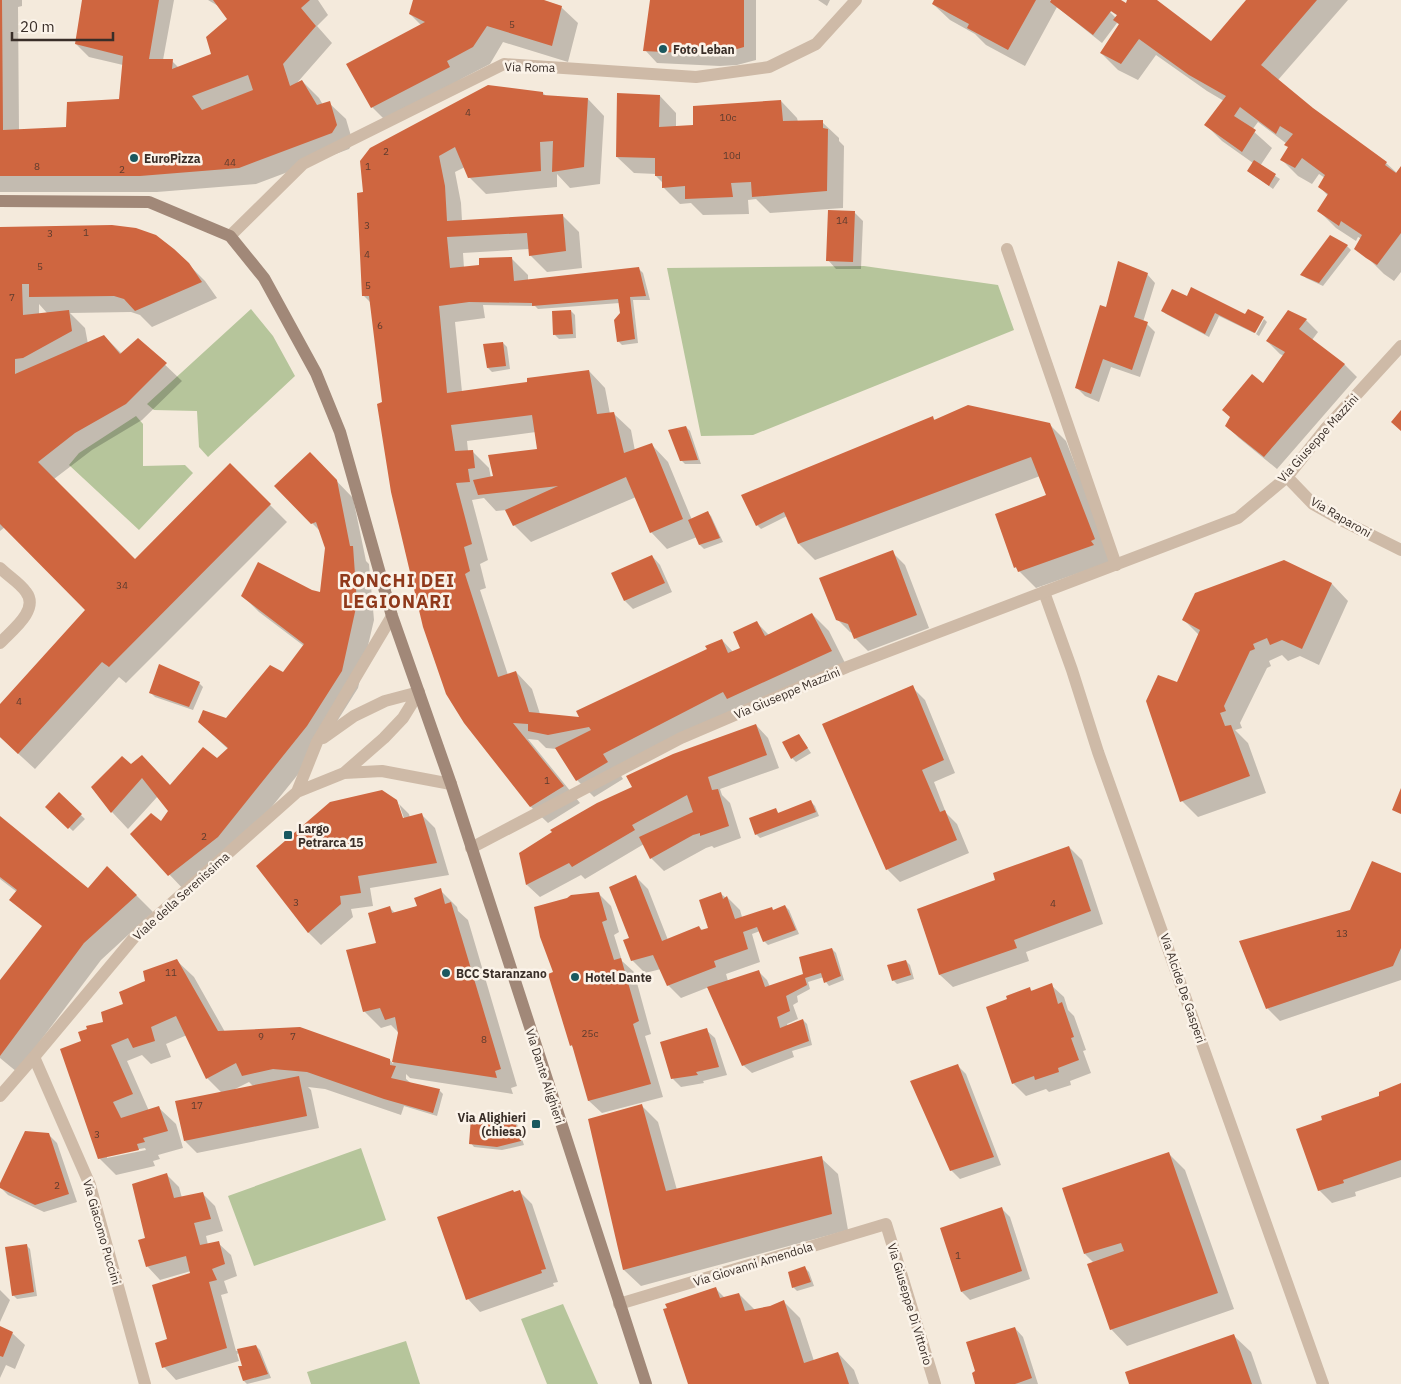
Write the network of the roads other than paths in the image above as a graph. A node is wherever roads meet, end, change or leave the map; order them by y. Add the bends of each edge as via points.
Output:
1 (856, 0) edge
2 (0, 201) edge
3 (230, 236) junction
4 (1007, 249) dead end
5 (1401, 346) edge
6 (1287, 477) junction
7 (1401, 550) edge
8 (1116, 565) junction
9 (0, 568) edge
10 (1044, 592) junction
11 (392, 616) junction
12 (0, 643) edge
13 (419, 692) junction
14 (317, 742) junction
15 (344, 773) junction
16 (451, 784) junction
17 (297, 792) junction
18 (471, 848) junction
19 (34, 1057) junction
20 (0, 1096) edge
21 (886, 1224) joint
22 (619, 1304) junction
23 (145, 1384) edge
24 (646, 1384) edge
25 (935, 1384) edge
26 (1323, 1384) edge

1 - 3 street, Via Roma via 816,44 768,67 696,76 504,64 303,164
2 - 3 main road via 149,202
3 - 11 main road, Via Dante Alighieri via 264,278 316,373 340,432
4 - 8 street
5 - 6 street, Via Giuseppe Mazzini via 1326,428
6 - 7 street, Via Raparoni via 1313,504
6 - 8 street, Via Giuseppe Mazzini via 1238,518
8 - 10 street, Via Giuseppe Mazzini
9 - 12 street via 27,592 30,606 27,615
10 - 18 street, Via Giuseppe Mazzini via 848,668 681,738
10 - 26 street, Via Alcide De Gasperi
11 - 13 main road, Via Dante Alighieri
11 - 14 street, Viale della Serenissima
13 - 14 street via 385,701 354,716
13 - 15 street via 403,718
13 - 16 main road, Via Dante Alighieri
14 - 17 street, Viale della Serenissima
15 - 16 street via 382,771
15 - 17 street
16 - 18 main road, Via Dante Alighieri
17 - 19 street, Viale della Serenissima via 137,934
18 - 22 main road, Via Dante Alighieri
19 - 20 street, Viale della Serenissima
19 - 23 street, Via Giacomo Puccini via 90,1185
21 - 22 street, Via Giovanni Amendola
21 - 25 street, Via Giuseppe Di Vittorio
22 - 24 main road, Via Dante Alighieri

